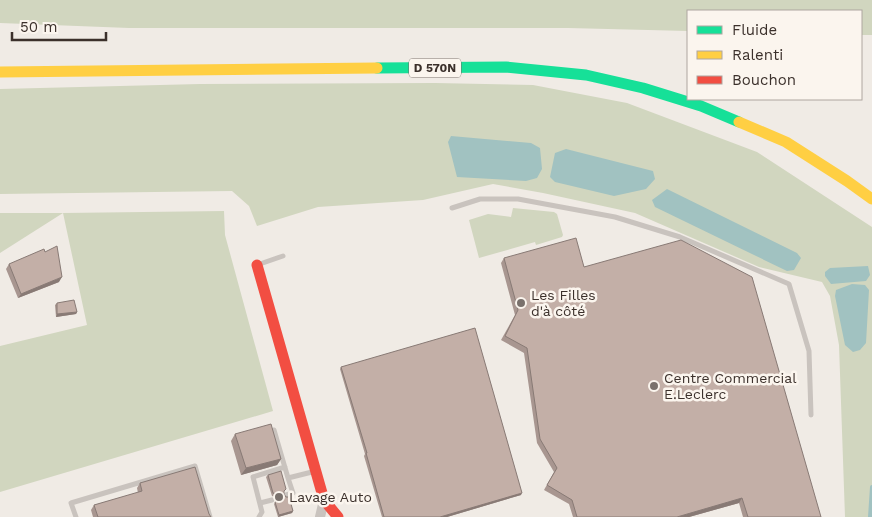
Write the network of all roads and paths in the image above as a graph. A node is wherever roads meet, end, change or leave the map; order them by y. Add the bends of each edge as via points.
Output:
1 (0, 72) edge
2 (872, 200) edge
3 (452, 208) dead end
4 (283, 256) dead end
5 (257, 265) joint
6 (811, 415) dead end
7 (274, 430) edge
8 (285, 467) junction
9 (316, 471) junction
10 (288, 478) junction
11 (286, 495) edge
12 (272, 500) dead end
13 (324, 500) junction
14 (260, 503) junction
15 (76, 517) edge
16 (210, 517) edge
17 (259, 517) edge
18 (320, 517) edge
19 (338, 517) edge

1 - 2 main road, D 570N via 506,67 586,75 700,106 786,142
3 - 6 lane via 480,199 518,200 615,217 680,237 789,284 809,351
4 - 5 lane
5 - 9 main road
7 - 8 lane
8 - 10 lane
8 - 14 lane via 253,476
9 - 10 lane
9 - 13 main road
10 - 11 lane via 292,493
12 - 14 lane
13 - 18 street
13 - 19 main road
14 - 17 lane via 262,512
15 - 16 lane via 71,503 195,466

